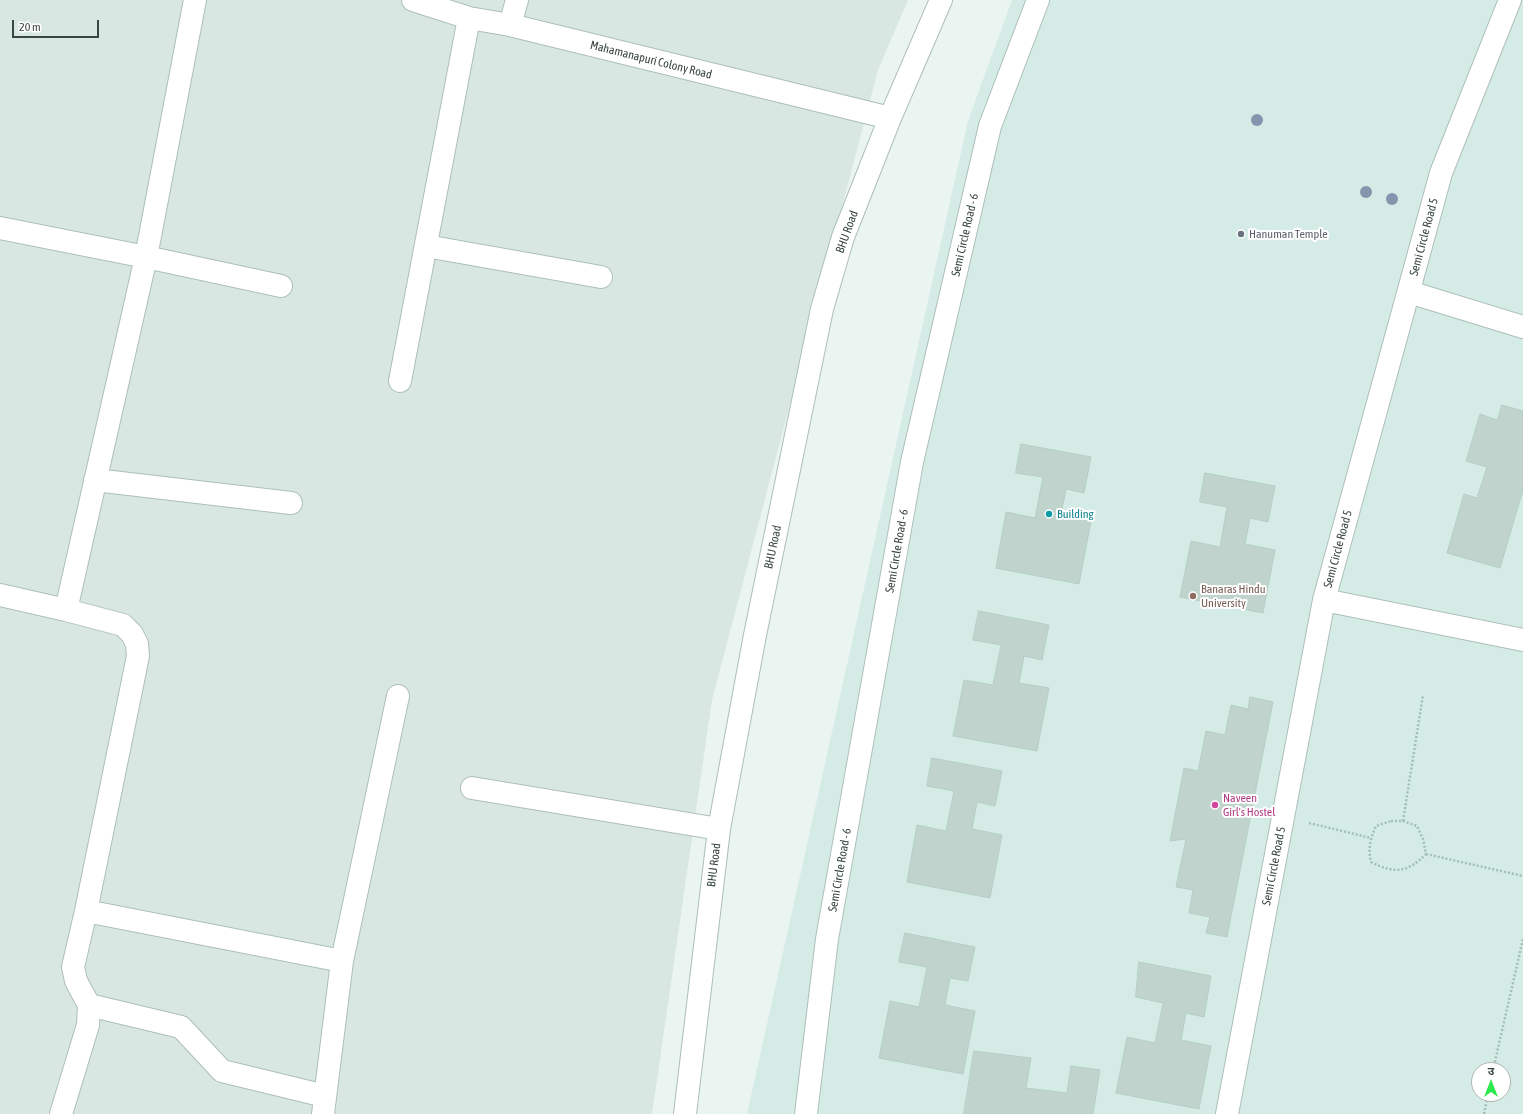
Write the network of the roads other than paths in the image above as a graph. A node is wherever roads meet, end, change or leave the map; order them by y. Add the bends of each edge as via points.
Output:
1 (195, 0) edge
2 (413, 0) edge
3 (517, 0) edge
4 (941, 0) edge
5 (1038, 0) edge
6 (1510, 0) edge
7 (469, 18) junction
8 (510, 25) junction
9 (890, 118) junction
10 (0, 228) edge
11 (426, 246) junction
12 (146, 256) junction
13 (601, 277) dead end
14 (281, 286) dead end
15 (1409, 292) junction
16 (1523, 327) edge
17 (400, 381) dead end
18 (95, 480) junction
19 (291, 503) dead end
20 (0, 595) edge
21 (1324, 600) junction
22 (66, 610) junction
23 (1523, 640) edge
24 (398, 696) dead end
25 (472, 788) dead end
26 (719, 829) junction
27 (86, 911) junction
28 (342, 961) junction
29 (89, 1005) junction
30 (324, 1105) edge
31 (61, 1114) edge
32 (685, 1114) edge
33 (806, 1114) edge
34 (1227, 1114) edge

1 - 12 street
2 - 7 street, Mahamanapuri Colony Road
3 - 8 street
4 - 9 street, BHU Road
5 - 33 street, Semi Circle Road - 6 via 990,126 912,462 827,939
6 - 15 street, Semi Circle Road 5 via 1441,173
7 - 8 street, Mahamanapuri Colony Road
7 - 11 street
8 - 9 street, Mahamanapuri Colony Road
9 - 26 street, BHU Road via 843,237 822,309 755,636
10 - 12 street
11 - 13 street
11 - 17 street
12 - 14 street
12 - 18 street
15 - 16 street
15 - 21 street, Semi Circle Road 5
18 - 19 street
18 - 22 street
20 - 22 street
21 - 23 street
21 - 34 street, Semi Circle Road 5
22 - 27 street via 123,625 137,644 138,656
24 - 28 street
25 - 26 street
26 - 32 street, BHU Road
27 - 28 street
27 - 29 street via 74,967 76,981
28 - 30 street
29 - 30 street via 182,1027 222,1071
29 - 31 street via 88,1025

